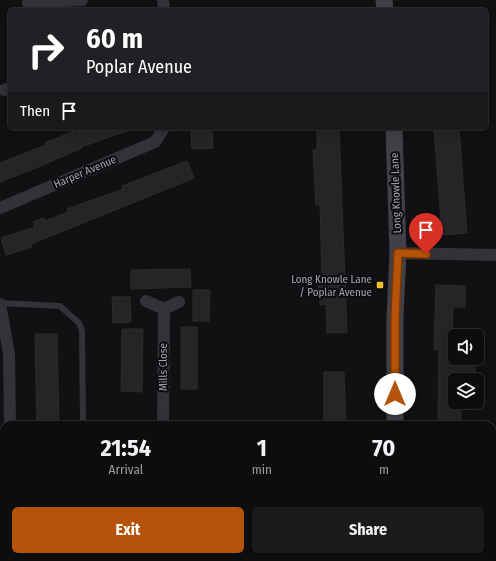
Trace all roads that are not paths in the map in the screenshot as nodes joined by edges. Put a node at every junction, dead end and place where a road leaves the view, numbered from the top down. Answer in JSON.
{"nodes":[{"id":1,"x":82,"y":0,"type":"edge"},
{"id":2,"x":28,"y":3,"type":"dead end"},
{"id":3,"x":46,"y":6,"type":"edge"},
{"id":4,"x":163,"y":130,"type":"edge"},
{"id":5,"x":394,"y":130,"type":"edge"},
{"id":6,"x":0,"y":208,"type":"edge"},
{"id":7,"x":398,"y":253,"type":"junction"},
{"id":8,"x":496,"y":255,"type":"edge"},
{"id":9,"x":146,"y":301,"type":"dead end"},
{"id":10,"x":179,"y":302,"type":"dead end"},
{"id":11,"x":0,"y":303,"type":"edge"},
{"id":12,"x":164,"y":309,"type":"junction"},
{"id":13,"x":10,"y":421,"type":"edge"},
{"id":14,"x":83,"y":421,"type":"edge"},
{"id":15,"x":163,"y":421,"type":"edge"},
{"id":16,"x":395,"y":421,"type":"edge"}],
"edges":[{"from":1,"to":3,"type":"street"},
{"from":2,"to":3,"type":"street"},
{"from":4,"to":6,"type":"street","name":"Harper Avenue"},
{"from":5,"to":7,"type":"main road","name":"Long Knowle Lane"},
{"from":7,"to":8,"type":"street"},
{"from":7,"to":16,"type":"main road","name":"Long Knowle Lane"},
{"from":9,"to":12,"type":"street"},
{"from":10,"to":12,"type":"street"},
{"from":11,"to":13,"type":"street"},
{"from":11,"to":14,"type":"lane"},
{"from":12,"to":15,"type":"street","name":"Mills Close"}]}
